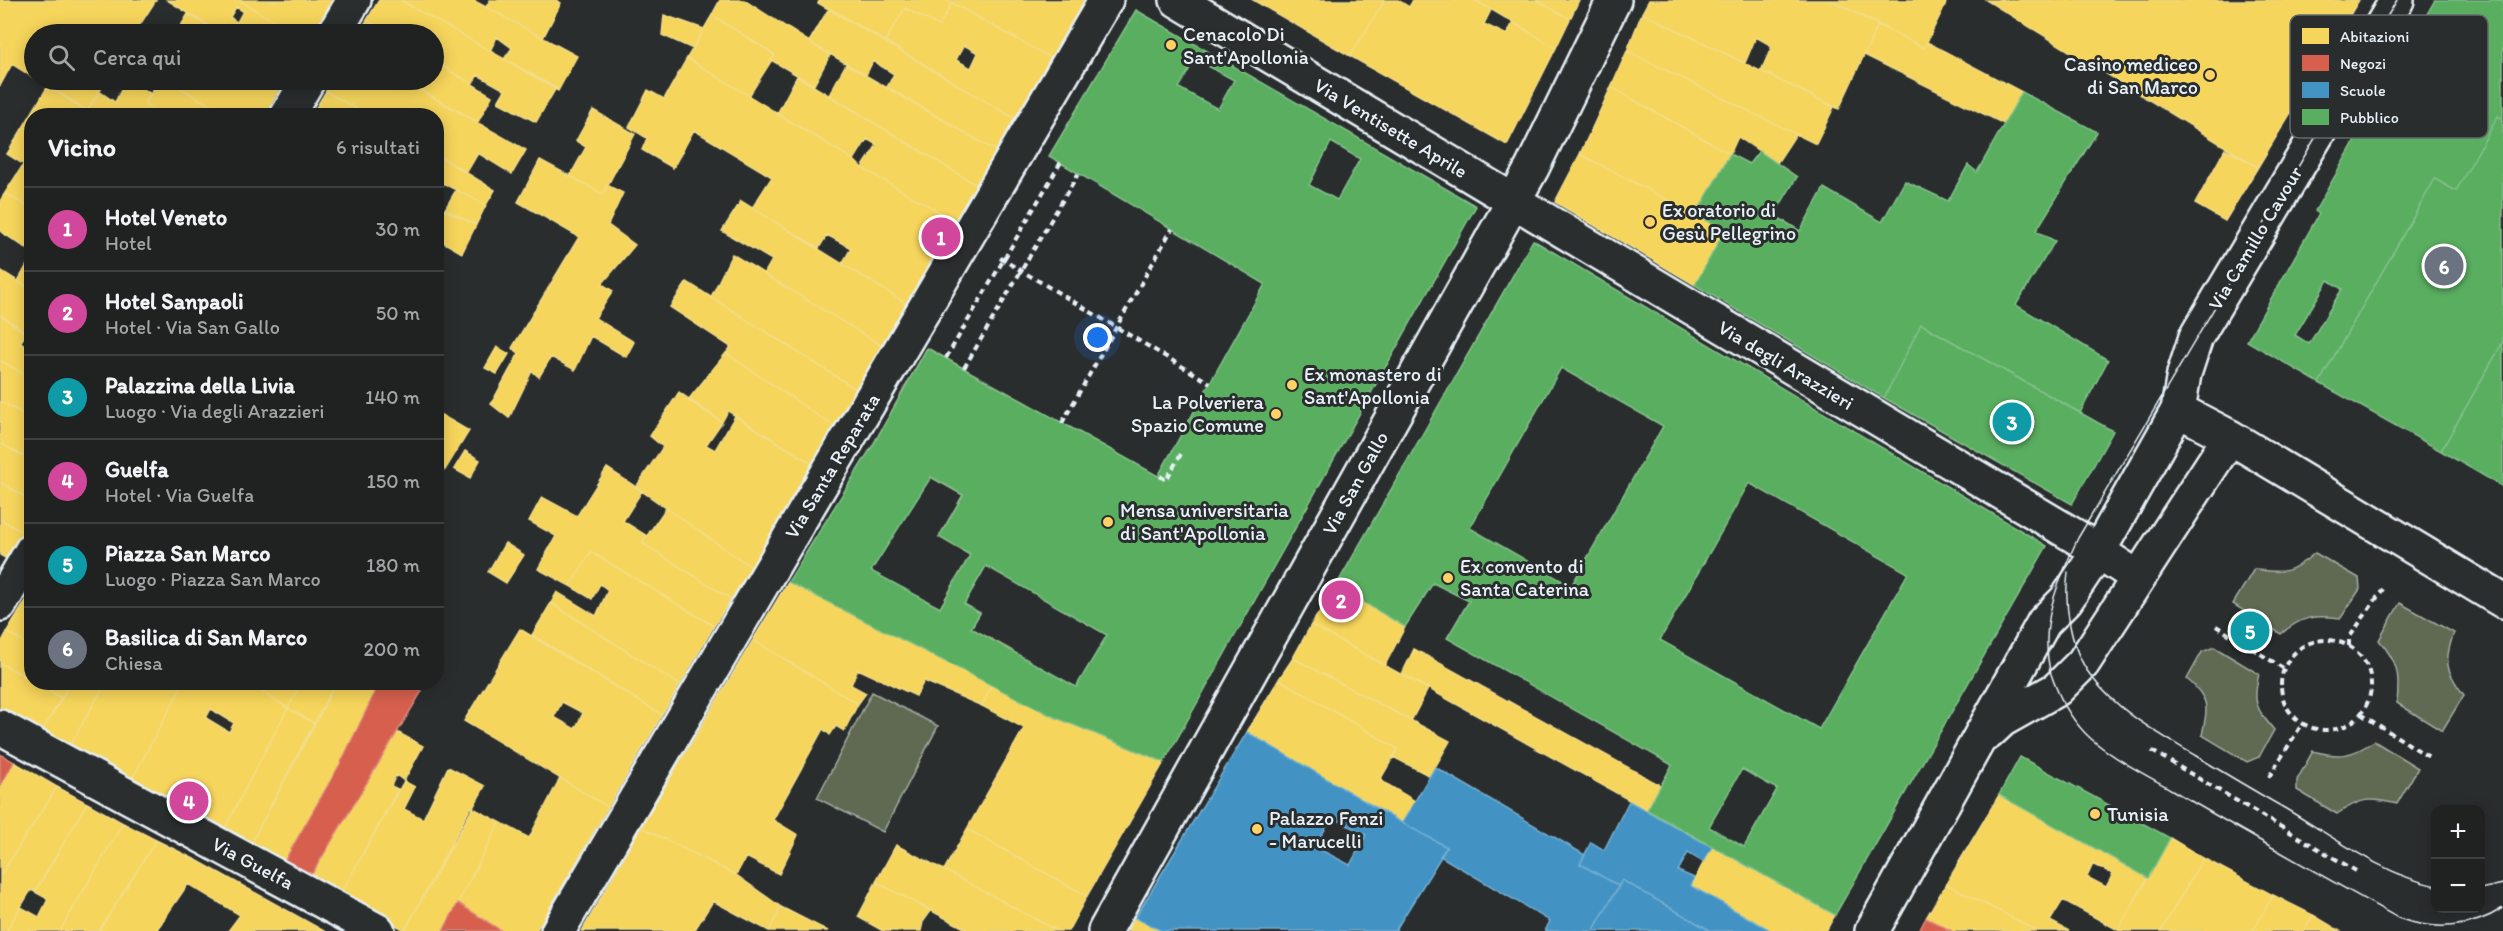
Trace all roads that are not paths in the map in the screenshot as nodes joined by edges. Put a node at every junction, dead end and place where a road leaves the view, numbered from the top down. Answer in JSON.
{"nodes":[{"id":1,"x":354,"y":0,"type":"edge"},
{"id":2,"x":1106,"y":0,"type":"edge"},
{"id":3,"x":1177,"y":0,"type":"edge"},
{"id":4,"x":1614,"y":0,"type":"edge"},
{"id":5,"x":2397,"y":0,"type":"edge"},
{"id":6,"x":2388,"y":15,"type":"edge"},
{"id":7,"x":340,"y":24,"type":"edge"},
{"id":8,"x":302,"y":90,"type":"edge"},
{"id":9,"x":291,"y":108,"type":"edge"},
{"id":10,"x":2315,"y":138,"type":"edge"},
{"id":11,"x":1513,"y":200,"type":"junction"},
{"id":12,"x":2178,"y":410,"type":"junction"},
{"id":13,"x":2230,"y":437,"type":"junction"},
{"id":14,"x":2098,"y":552,"type":"junction"},
{"id":15,"x":24,"y":564,"type":"edge"},
{"id":16,"x":2137,"y":578,"type":"junction"},
{"id":17,"x":2503,"y":601,"type":"edge"},
{"id":18,"x":0,"y":604,"type":"edge"},
{"id":19,"x":0,"y":727,"type":"edge"},
{"id":20,"x":1973,"y":750,"type":"junction"},
{"id":21,"x":378,"y":931,"type":"edge"},
{"id":22,"x":558,"y":931,"type":"edge"},
{"id":23,"x":1105,"y":931,"type":"edge"},
{"id":24,"x":1872,"y":931,"type":"edge"}],
"edges":[{"from":1,"to":7,"type":"street"},
{"from":2,"to":22,"type":"street","name":"Via Santa Reparata"},
{"from":3,"to":11,"type":"street","name":"Via Ventisette Aprile"},
{"from":4,"to":11,"type":"street","name":"Via San Gallo"},
{"from":5,"to":6,"type":"street","name":"Via Camillo Cavour"},
{"from":8,"to":9,"type":"street"},
{"from":10,"to":12,"type":"street","name":"Via Camillo Cavour"},
{"from":11,"to":14,"type":"street","name":"Via degli Arazzieri"},
{"from":11,"to":23,"type":"street","name":"Via San Gallo"},
{"from":12,"to":13,"type":"street"},
{"from":12,"to":14,"type":"street","name":"Via Camillo Cavour"},
{"from":13,"to":16,"type":"street"},
{"from":13,"to":17,"type":"street"},
{"from":14,"to":16,"type":"street","name":"Via degli Arazzieri"},
{"from":14,"to":20,"type":"street","name":"Via Camillo Cavour"},
{"from":15,"to":18,"type":"street"},
{"from":16,"to":20,"type":"street"},
{"from":19,"to":21,"type":"street","name":"Via Guelfa"},
{"from":20,"to":24,"type":"street"}]}
